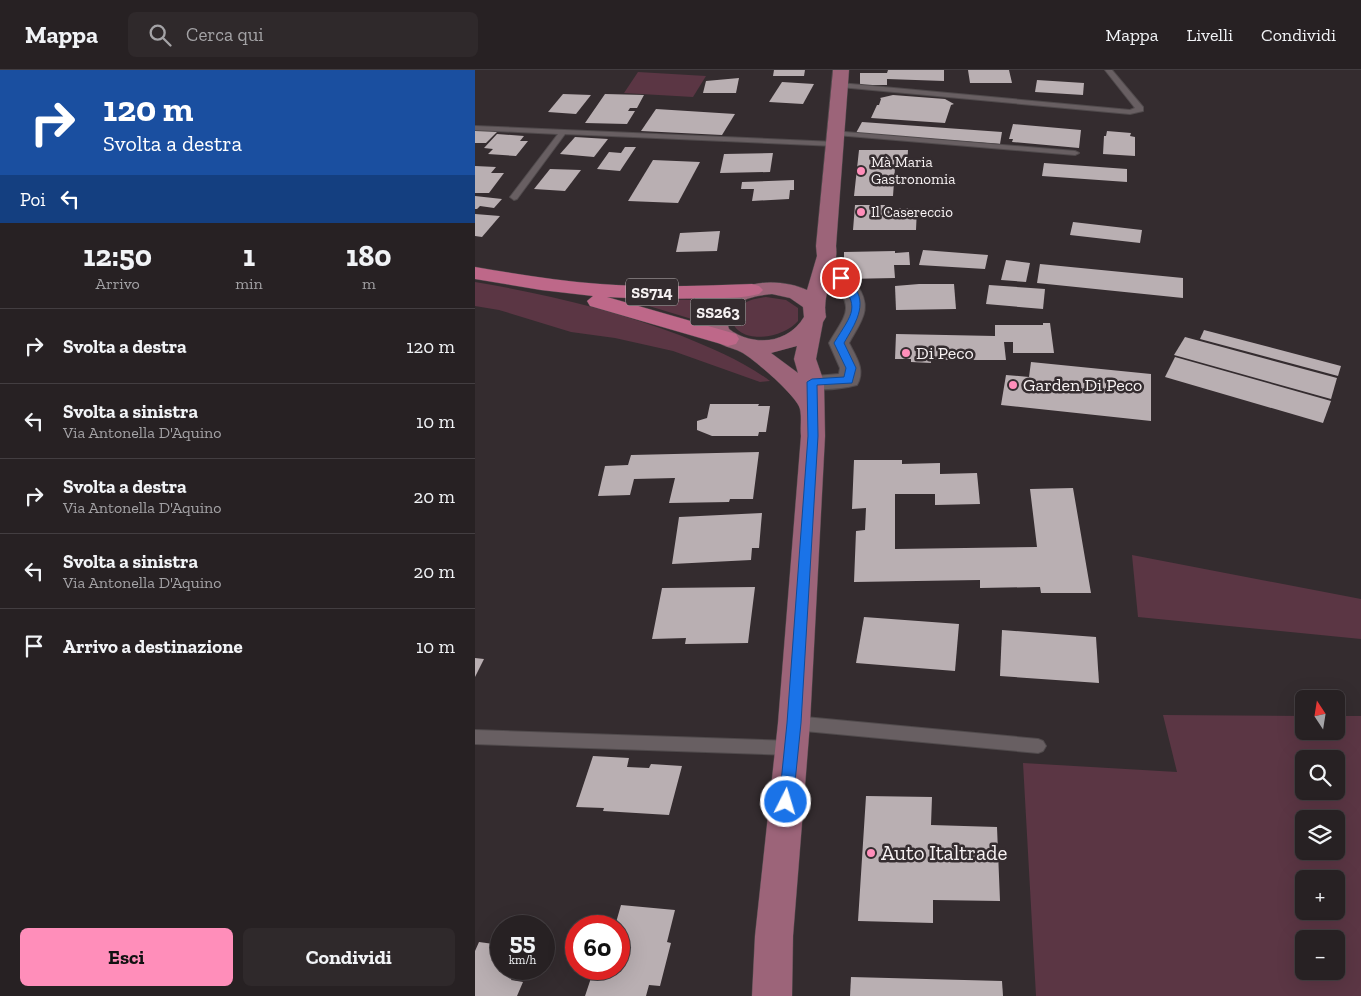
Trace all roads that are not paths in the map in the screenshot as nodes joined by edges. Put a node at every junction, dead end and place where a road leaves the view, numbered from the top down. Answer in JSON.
{"nodes":[{"id":1,"x":1108,"y":70,"type":"edge"},
{"id":2,"x":841,"y":78,"type":"edge"},
{"id":3,"x":475,"y":128,"type":"edge"},
{"id":4,"x":564,"y":132,"type":"junction"},
{"id":5,"x":835,"y":138,"type":"junction"},
{"id":6,"x":1075,"y":153,"type":"dead end"},
{"id":7,"x":514,"y":197,"type":"dead end"},
{"id":8,"x":826,"y":246,"type":"junction"},
{"id":9,"x":475,"y":273,"type":"edge"},
{"id":10,"x":841,"y":278,"type":"dead end"},
{"id":11,"x":551,"y":285,"type":"junction"},
{"id":12,"x":757,"y":289,"type":"junction"},
{"id":13,"x":813,"y":314,"type":"junction"},
{"id":14,"x":738,"y":342,"type":"junction"},
{"id":15,"x":812,"y":394,"type":"junction"},
{"id":16,"x":792,"y":735,"type":"junction"},
{"id":17,"x":475,"y":738,"type":"edge"},
{"id":18,"x":1038,"y":746,"type":"dead end"},
{"id":19,"x":772,"y":996,"type":"edge"}],
"edges":[{"from":1,"to":2,"type":"lane"},
{"from":2,"to":5,"type":"main road"},
{"from":3,"to":4,"type":"lane"},
{"from":4,"to":5,"type":"lane"},
{"from":4,"to":7,"type":"lane"},
{"from":5,"to":6,"type":"lane"},
{"from":5,"to":8,"type":"main road"},
{"from":8,"to":12,"type":"main road","number":"SS263"},
{"from":8,"to":13,"type":"main road"},
{"from":9,"to":11,"type":"highway","number":"SS714"},
{"from":10,"to":15,"type":"street"},
{"from":11,"to":12,"type":"highway","number":"SS714"},
{"from":11,"to":14,"type":"highway","number":"SS714"},
{"from":12,"to":13,"type":"main road","number":"SS263"},
{"from":12,"to":14,"type":"main road","number":"SS263"},
{"from":13,"to":14,"type":"main road","number":"SS263"},
{"from":13,"to":15,"type":"main road"},
{"from":14,"to":15,"type":"main road","number":"SS263"},
{"from":15,"to":16,"type":"main road"},
{"from":16,"to":17,"type":"lane"},
{"from":16,"to":18,"type":"lane"},
{"from":16,"to":19,"type":"main road"}]}
